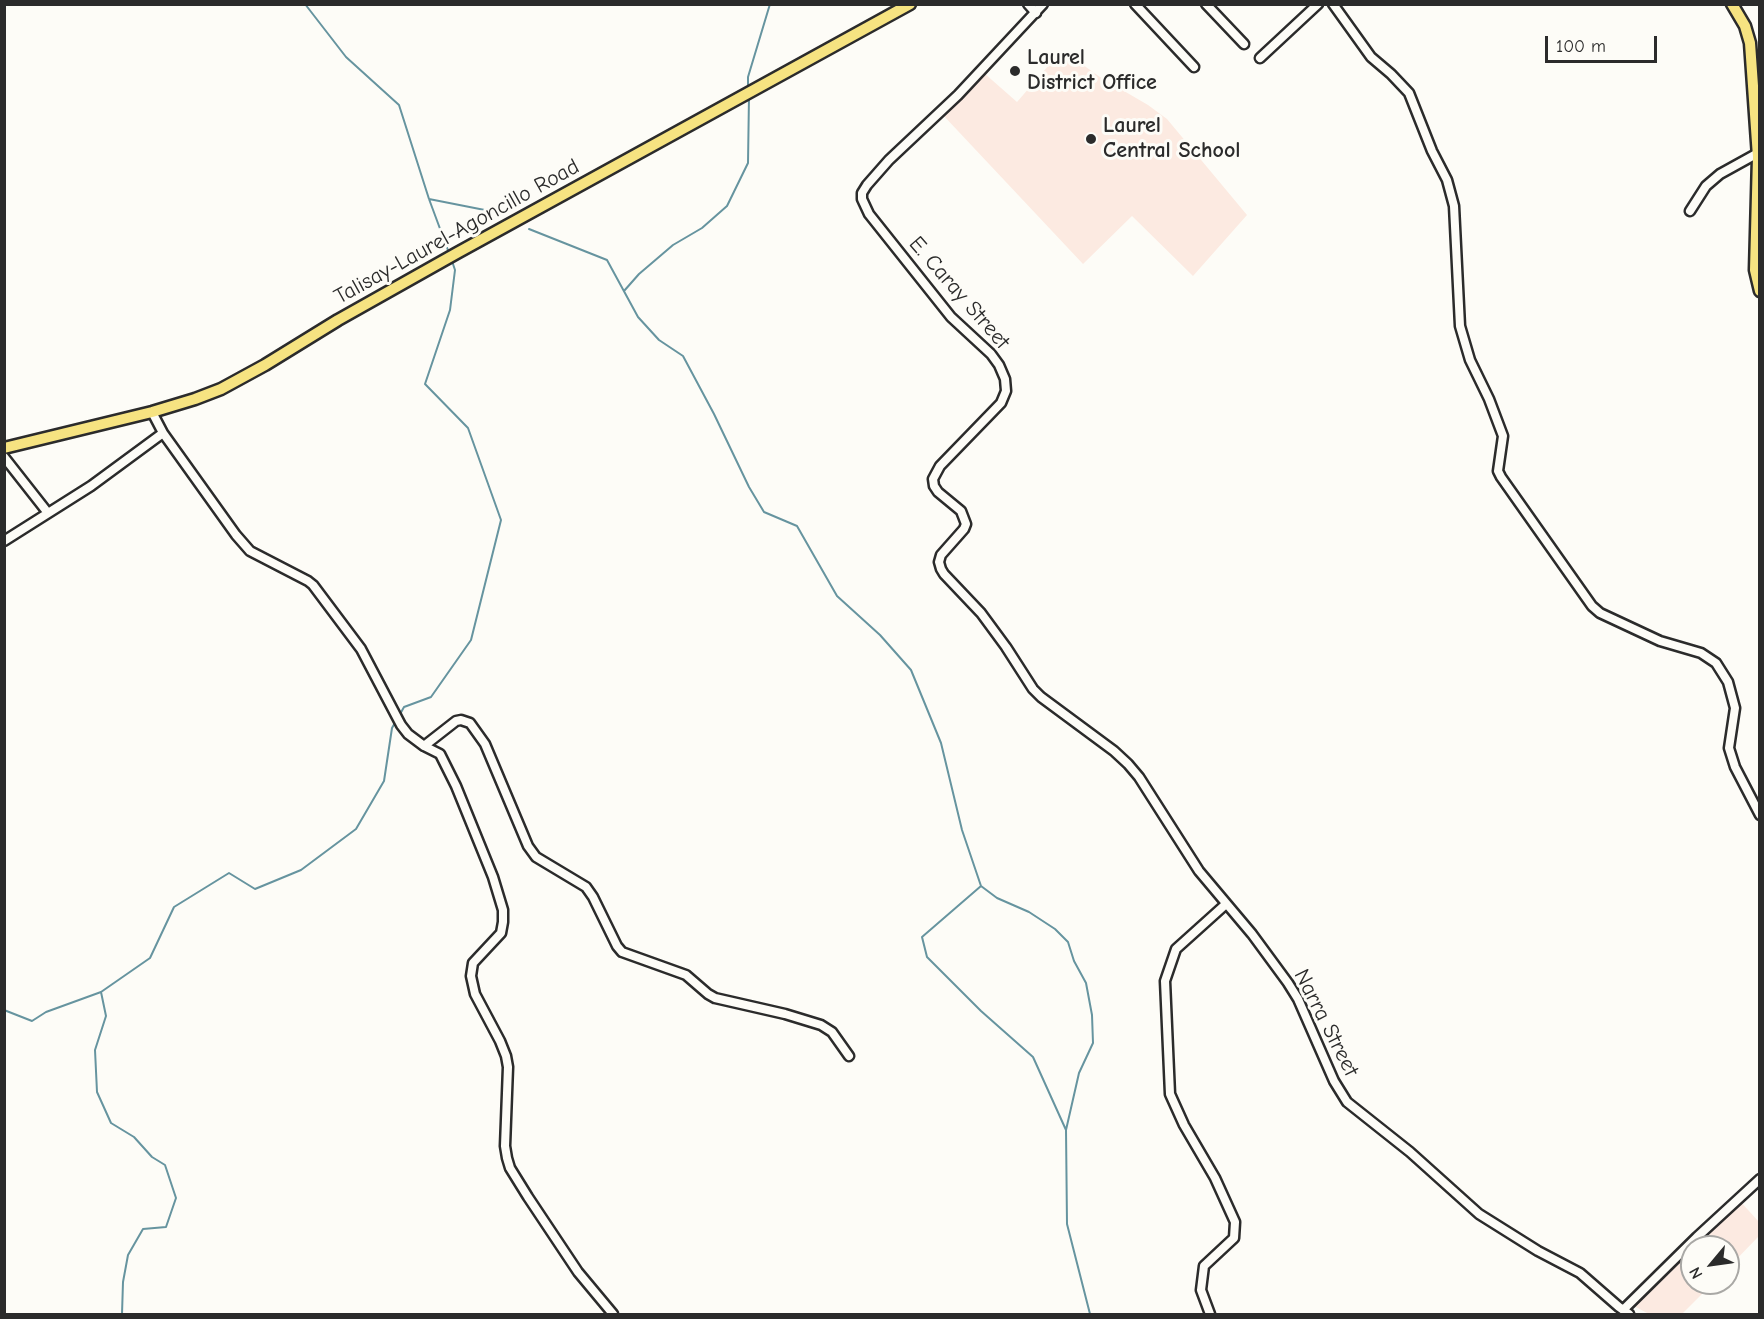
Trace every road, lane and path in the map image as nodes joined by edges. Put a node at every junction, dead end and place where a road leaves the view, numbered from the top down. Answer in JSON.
{"nodes":[{"id":1,"x":910,"y":4,"type":"edge"},
{"id":2,"x":1028,"y":4,"type":"edge"},
{"id":3,"x":1043,"y":4,"type":"edge"},
{"id":4,"x":1135,"y":4,"type":"edge"},
{"id":5,"x":1206,"y":4,"type":"edge"},
{"id":6,"x":1318,"y":4,"type":"edge"},
{"id":7,"x":1333,"y":4,"type":"edge"},
{"id":8,"x":1732,"y":4,"type":"edge"},
{"id":9,"x":1036,"y":13,"type":"junction"},
{"id":10,"x":1244,"y":44,"type":"dead end"},
{"id":11,"x":1260,"y":58,"type":"dead end"},
{"id":12,"x":1194,"y":67,"type":"dead end"},
{"id":13,"x":1758,"y":153,"type":"junction"},
{"id":14,"x":1690,"y":211,"type":"dead end"},
{"id":15,"x":1760,"y":291,"type":"edge"},
{"id":16,"x":152,"y":412,"type":"junction"},
{"id":17,"x":164,"y":434,"type":"junction"},
{"id":18,"x":4,"y":448,"type":"edge"},
{"id":19,"x":4,"y":456,"type":"edge"},
{"id":20,"x":48,"y":513,"type":"junction"},
{"id":21,"x":4,"y":541,"type":"edge"},
{"id":22,"x":1041,"y":697,"type":"joint"},
{"id":23,"x":424,"y":746,"type":"junction"},
{"id":24,"x":1760,"y":816,"type":"edge"},
{"id":25,"x":1226,"y":904,"type":"junction"},
{"id":26,"x":849,"y":1056,"type":"dead end"},
{"id":27,"x":1760,"y":1179,"type":"edge"},
{"id":28,"x":1626,"y":1312,"type":"edge"},
{"id":29,"x":613,"y":1314,"type":"edge"},
{"id":30,"x":1210,"y":1314,"type":"edge"}],
"edges":[{"from":1,"to":16,"type":"main road","name":"Talisay-Laurel-Agoncillo Road"},
{"from":2,"to":9,"type":"street"},
{"from":3,"to":9,"type":"street"},
{"from":4,"to":12,"type":"street"},
{"from":5,"to":10,"type":"street"},
{"from":6,"to":11,"type":"street"},
{"from":7,"to":24,"type":"street"},
{"from":8,"to":13,"type":"main road"},
{"from":9,"to":22,"type":"street","name":"E. Caray Street"},
{"from":13,"to":14,"type":"street"},
{"from":13,"to":15,"type":"main road"},
{"from":16,"to":17,"type":"street"},
{"from":16,"to":18,"type":"main road","name":"Talisay-Laurel-Agoncillo Road"},
{"from":17,"to":20,"type":"street"},
{"from":17,"to":23,"type":"street"},
{"from":19,"to":20,"type":"street"},
{"from":20,"to":21,"type":"street"},
{"from":22,"to":25,"type":"street","name":"Narra Street"},
{"from":23,"to":26,"type":"street"},
{"from":23,"to":29,"type":"street"},
{"from":25,"to":28,"type":"street","name":"Narra Street"},
{"from":25,"to":30,"type":"street"},
{"from":27,"to":28,"type":"street"}]}
